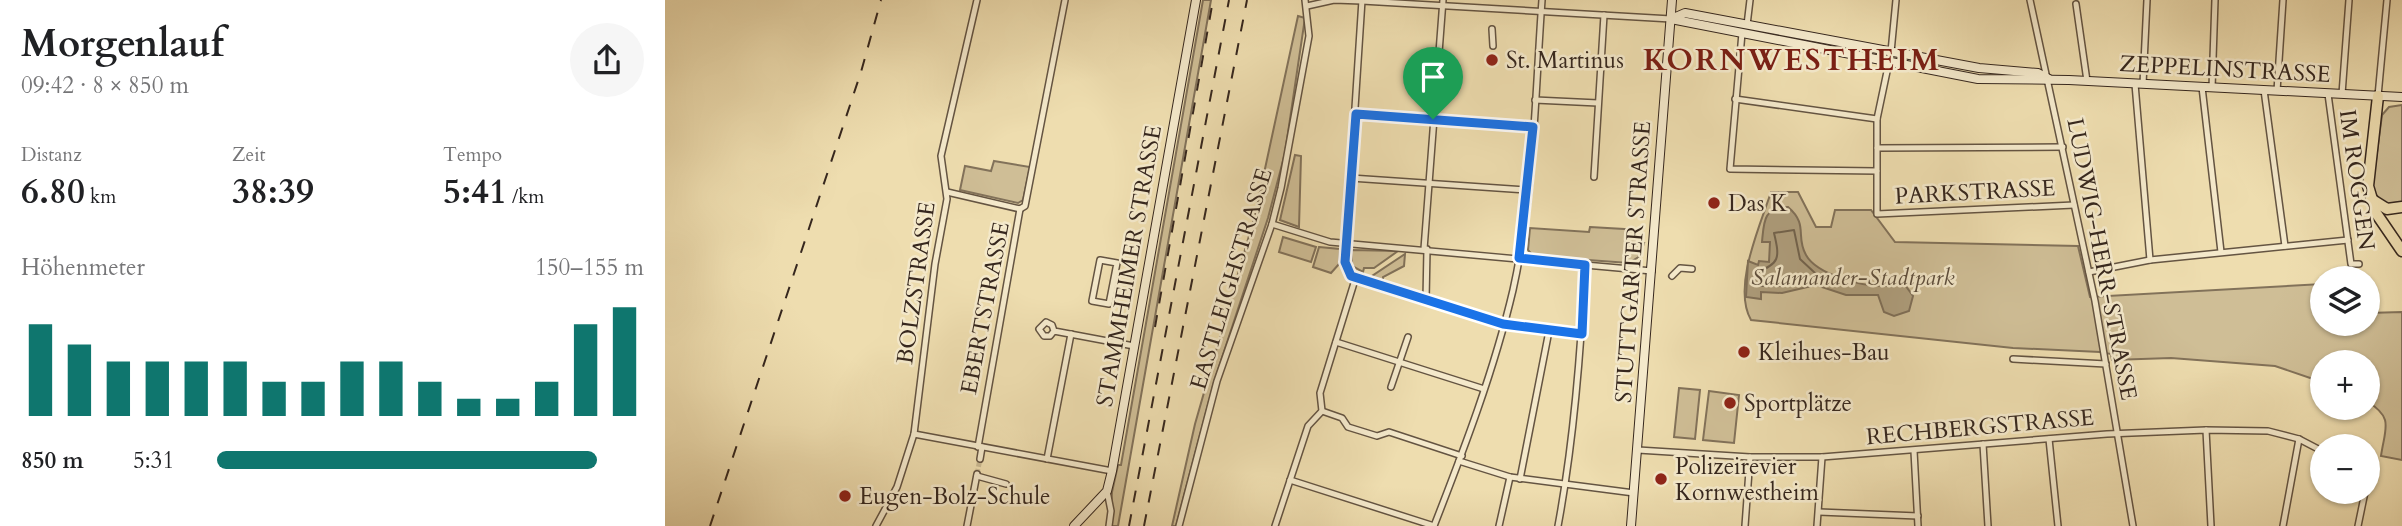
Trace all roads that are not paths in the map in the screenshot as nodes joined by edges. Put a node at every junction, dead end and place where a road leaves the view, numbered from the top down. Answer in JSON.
{"nodes":[{"id":1,"x":977,"y":0,"type":"edge"},
{"id":2,"x":1065,"y":0,"type":"edge"},
{"id":3,"x":1196,"y":0,"type":"edge"},
{"id":4,"x":1362,"y":0,"type":"edge"},
{"id":5,"x":1443,"y":0,"type":"edge"},
{"id":6,"x":1493,"y":0,"type":"edge"},
{"id":7,"x":1542,"y":0,"type":"edge"},
{"id":8,"x":1672,"y":0,"type":"edge"},
{"id":9,"x":1750,"y":0,"type":"edge"},
{"id":10,"x":1896,"y":0,"type":"edge"},
{"id":11,"x":2030,"y":0,"type":"edge"},
{"id":12,"x":2147,"y":0,"type":"edge"},
{"id":13,"x":2215,"y":0,"type":"edge"},
{"id":14,"x":2283,"y":0,"type":"edge"},
{"id":15,"x":2349,"y":0,"type":"edge"},
{"id":16,"x":2387,"y":0,"type":"edge"},
{"id":17,"x":1306,"y":3,"type":"edge"},
{"id":18,"x":2076,"y":4,"type":"dead end"},
{"id":19,"x":1443,"y":8,"type":"junction"},
{"id":20,"x":1493,"y":10,"type":"junction"},
{"id":21,"x":1541,"y":12,"type":"junction"},
{"id":22,"x":1604,"y":15,"type":"junction"},
{"id":23,"x":1671,"y":19,"type":"junction"},
{"id":24,"x":1747,"y":25,"type":"junction"},
{"id":25,"x":1492,"y":29,"type":"dead end"},
{"id":26,"x":1741,"y":34,"type":"junction"},
{"id":27,"x":1493,"y":46,"type":"dead end"},
{"id":28,"x":1891,"y":52,"type":"junction"},
{"id":29,"x":1889,"y":62,"type":"junction"},
{"id":30,"x":2049,"y":79,"type":"junction"},
{"id":31,"x":2087,"y":81,"type":"junction"},
{"id":32,"x":2139,"y":84,"type":"junction"},
{"id":33,"x":2207,"y":88,"type":"junction"},
{"id":34,"x":2264,"y":90,"type":"junction"},
{"id":35,"x":2277,"y":91,"type":"junction"},
{"id":36,"x":2328,"y":94,"type":"junction"},
{"id":37,"x":2342,"y":94,"type":"junction"},
{"id":38,"x":2378,"y":96,"type":"junction"},
{"id":39,"x":2400,"y":97,"type":"edge"},
{"id":40,"x":1735,"y":99,"type":"junction"},
{"id":41,"x":1535,"y":100,"type":"junction"},
{"id":42,"x":1598,"y":103,"type":"junction"},
{"id":43,"x":1356,"y":114,"type":"junction"},
{"id":44,"x":1433,"y":119,"type":"junction"},
{"id":45,"x":1877,"y":119,"type":"junction"},
{"id":46,"x":1533,"y":127,"type":"junction"},
{"id":47,"x":2063,"y":147,"type":"junction"},
{"id":48,"x":1877,"y":148,"type":"junction"},
{"id":49,"x":1877,"y":171,"type":"junction"},
{"id":50,"x":1594,"y":177,"type":"dead end"},
{"id":51,"x":1351,"y":178,"type":"junction"},
{"id":52,"x":1428,"y":184,"type":"junction"},
{"id":53,"x":1527,"y":190,"type":"junction"},
{"id":54,"x":947,"y":192,"type":"junction"},
{"id":55,"x":2371,"y":199,"type":"junction"},
{"id":56,"x":2074,"y":205,"type":"junction"},
{"id":57,"x":2402,"y":206,"type":"edge"},
{"id":58,"x":1020,"y":209,"type":"junction"},
{"id":59,"x":1272,"y":224,"type":"junction"},
{"id":60,"x":2348,"y":240,"type":"junction"},
{"id":61,"x":1347,"y":242,"type":"junction"},
{"id":62,"x":2285,"y":246,"type":"junction"},
{"id":63,"x":1426,"y":249,"type":"junction"},
{"id":64,"x":2402,"y":251,"type":"edge"},
{"id":65,"x":2221,"y":252,"type":"junction"},
{"id":66,"x":1519,"y":258,"type":"junction"},
{"id":67,"x":1100,"y":260,"type":"joint"},
{"id":68,"x":2150,"y":260,"type":"junction"},
{"id":69,"x":2359,"y":264,"type":"dead end"},
{"id":70,"x":1585,"y":265,"type":"junction"},
{"id":71,"x":1692,"y":269,"type":"dead end"},
{"id":72,"x":1652,"y":271,"type":"junction"},
{"id":73,"x":2089,"y":272,"type":"junction"},
{"id":74,"x":1672,"y":276,"type":"dead end"},
{"id":75,"x":1354,"y":283,"type":"dead end"},
{"id":76,"x":1426,"y":300,"type":"junction"},
{"id":77,"x":1503,"y":324,"type":"junction"},
{"id":78,"x":1054,"y":331,"type":"dead end"},
{"id":79,"x":1549,"y":331,"type":"junction"},
{"id":80,"x":1071,"y":334,"type":"junction"},
{"id":81,"x":1582,"y":334,"type":"junction"},
{"id":82,"x":1408,"y":337,"type":"dead end"},
{"id":83,"x":1336,"y":342,"type":"junction"},
{"id":84,"x":1134,"y":346,"type":"junction"},
{"id":85,"x":2013,"y":359,"type":"dead end"},
{"id":86,"x":1398,"y":363,"type":"junction"},
{"id":87,"x":2106,"y":364,"type":"junction"},
{"id":88,"x":1391,"y":387,"type":"dead end"},
{"id":89,"x":1484,"y":390,"type":"junction"},
{"id":90,"x":1322,"y":411,"type":"junction"},
{"id":91,"x":2206,"y":430,"type":"junction"},
{"id":92,"x":2117,"y":433,"type":"junction"},
{"id":93,"x":914,"y":435,"type":"junction"},
{"id":94,"x":2049,"y":439,"type":"junction"},
{"id":95,"x":2299,"y":439,"type":"junction"},
{"id":96,"x":1983,"y":444,"type":"junction"},
{"id":97,"x":2310,"y":445,"type":"edge"},
{"id":98,"x":980,"y":447,"type":"junction"},
{"id":99,"x":1638,"y":450,"type":"junction"},
{"id":100,"x":1914,"y":451,"type":"junction"},
{"id":101,"x":1750,"y":457,"type":"junction"},
{"id":102,"x":1822,"y":457,"type":"junction"},
{"id":103,"x":980,"y":459,"type":"tunnel mouth"},
{"id":104,"x":1047,"y":459,"type":"junction"},
{"id":105,"x":1461,"y":459,"type":"junction"},
{"id":106,"x":1112,"y":471,"type":"junction"},
{"id":107,"x":1510,"y":477,"type":"junction"},
{"id":108,"x":1520,"y":479,"type":"junction"},
{"id":109,"x":1290,"y":480,"type":"junction"},
{"id":110,"x":1006,"y":484,"type":"dead end"},
{"id":111,"x":1565,"y":485,"type":"junction"},
{"id":112,"x":1107,"y":491,"type":"junction"},
{"id":113,"x":1634,"y":493,"type":"junction"},
{"id":114,"x":2363,"y":504,"type":"edge"},
{"id":115,"x":1819,"y":512,"type":"junction"},
{"id":116,"x":1918,"y":516,"type":"junction"},
{"id":117,"x":876,"y":526,"type":"edge"},
{"id":118,"x":967,"y":526,"type":"edge"},
{"id":119,"x":1074,"y":526,"type":"edge"},
{"id":120,"x":1109,"y":526,"type":"edge"},
{"id":121,"x":1179,"y":526,"type":"edge"},
{"id":122,"x":1275,"y":526,"type":"edge"},
{"id":123,"x":1434,"y":526,"type":"edge"},
{"id":124,"x":1499,"y":526,"type":"edge"},
{"id":125,"x":1558,"y":526,"type":"edge"},
{"id":126,"x":1631,"y":526,"type":"edge"},
{"id":127,"x":1745,"y":526,"type":"edge"},
{"id":128,"x":1818,"y":526,"type":"edge"},
{"id":129,"x":1918,"y":526,"type":"edge"},
{"id":130,"x":1988,"y":526,"type":"edge"},
{"id":131,"x":2058,"y":526,"type":"edge"},
{"id":132,"x":2133,"y":526,"type":"edge"},
{"id":133,"x":2211,"y":526,"type":"edge"},
{"id":134,"x":2284,"y":526,"type":"edge"},
{"id":135,"x":2358,"y":526,"type":"edge"}],
"edges":[{"from":1,"to":54,"type":"street","name":"BOLZSTRASSE"},
{"from":2,"to":58,"type":"street"},
{"from":3,"to":84,"type":"street","name":"STAMMHEIMER STRASSE"},
{"from":4,"to":17,"type":"street"},
{"from":4,"to":19,"type":"street"},
{"from":4,"to":43,"type":"street"},
{"from":5,"to":19,"type":"street"},
{"from":6,"to":20,"type":"street"},
{"from":7,"to":21,"type":"street"},
{"from":8,"to":23,"type":"street","name":"STUTTGARTER STRASSE"},
{"from":9,"to":24,"type":"street"},
{"from":10,"to":28,"type":"street"},
{"from":11,"to":30,"type":"street","name":"LUDWIG-HERR-STRASSE"},
{"from":12,"to":32,"type":"street"},
{"from":13,"to":33,"type":"street"},
{"from":14,"to":35,"type":"street"},
{"from":15,"to":37,"type":"street"},
{"from":16,"to":38,"type":"street"},
{"from":17,"to":59,"type":"street","name":"EASTLEIGHSTRASSE"},
{"from":18,"to":31,"type":"street"},
{"from":19,"to":20,"type":"street"},
{"from":19,"to":44,"type":"street"},
{"from":20,"to":21,"type":"street"},
{"from":21,"to":22,"type":"street"},
{"from":21,"to":41,"type":"street"},
{"from":22,"to":23,"type":"street"},
{"from":22,"to":42,"type":"street"},
{"from":23,"to":24,"type":"street","name":"ZEPPELINSTRASSE"},
{"from":23,"to":26,"type":"street","name":"ZEPPELINSTRASSE"},
{"from":23,"to":72,"type":"street","name":"STUTTGARTER STRASSE"},
{"from":24,"to":26,"type":"street"},
{"from":24,"to":28,"type":"street","name":"ZEPPELINSTRASSE"},
{"from":25,"to":27,"type":"street"},
{"from":26,"to":29,"type":"street","name":"ZEPPELINSTRASSE"},
{"from":26,"to":40,"type":"street"},
{"from":28,"to":29,"type":"street"},
{"from":28,"to":30,"type":"street","name":"ZEPPELINSTRASSE"},
{"from":29,"to":30,"type":"street","name":"ZEPPELINSTRASSE"},
{"from":29,"to":45,"type":"street"},
{"from":30,"to":31,"type":"street","name":"ZEPPELINSTRASSE"},
{"from":30,"to":47,"type":"street","name":"LUDWIG-HERR-STRASSE"},
{"from":31,"to":32,"type":"street","name":"ZEPPELINSTRASSE"},
{"from":32,"to":33,"type":"street","name":"ZEPPELINSTRASSE"},
{"from":32,"to":68,"type":"street"},
{"from":33,"to":34,"type":"street","name":"ZEPPELINSTRASSE"},
{"from":33,"to":65,"type":"street"},
{"from":34,"to":35,"type":"street","name":"ZEPPELINSTRASSE"},
{"from":34,"to":62,"type":"street"},
{"from":35,"to":36,"type":"street","name":"ZEPPELINSTRASSE"},
{"from":36,"to":37,"type":"street","name":"ZEPPELINSTRASSE"},
{"from":36,"to":60,"type":"street","name":"IM ROGGEN"},
{"from":37,"to":38,"type":"street","name":"ZEPPELINSTRASSE"},
{"from":38,"to":39,"type":"street","name":"ZEPPELINSTRASSE"},
{"from":38,"to":55,"type":"highway"},
{"from":40,"to":45,"type":"street"},
{"from":40,"to":49,"type":"street"},
{"from":41,"to":42,"type":"street"},
{"from":41,"to":46,"type":"street"},
{"from":42,"to":50,"type":"street"},
{"from":43,"to":44,"type":"street"},
{"from":43,"to":51,"type":"street"},
{"from":44,"to":46,"type":"street"},
{"from":44,"to":52,"type":"street"},
{"from":45,"to":48,"type":"street"},
{"from":46,"to":53,"type":"street"},
{"from":47,"to":48,"type":"street"},
{"from":47,"to":56,"type":"street","name":"LUDWIG-HERR-STRASSE"},
{"from":48,"to":49,"type":"street"},
{"from":49,"to":56,"type":"street","name":"PARKSTRASSE"},
{"from":51,"to":52,"type":"street"},
{"from":51,"to":61,"type":"street"},
{"from":52,"to":53,"type":"street"},
{"from":52,"to":63,"type":"street"},
{"from":53,"to":66,"type":"street"},
{"from":54,"to":58,"type":"street","name":"EBERTSTRASSE"},
{"from":54,"to":93,"type":"street","name":"BOLZSTRASSE"},
{"from":55,"to":57,"type":"highway"},
{"from":55,"to":64,"type":"highway"},
{"from":56,"to":73,"type":"street","name":"LUDWIG-HERR-STRASSE"},
{"from":58,"to":98,"type":"street","name":"EBERTSTRASSE"},
{"from":59,"to":61,"type":"street"},
{"from":59,"to":121,"type":"street","name":"EASTLEIGHSTRASSE"},
{"from":60,"to":62,"type":"street"},
{"from":60,"to":69,"type":"street","name":"IM ROGGEN"},
{"from":61,"to":63,"type":"street"},
{"from":61,"to":76,"type":"street"},
{"from":62,"to":65,"type":"street"},
{"from":63,"to":66,"type":"street"},
{"from":63,"to":76,"type":"street"},
{"from":65,"to":68,"type":"street"},
{"from":66,"to":70,"type":"street"},
{"from":66,"to":77,"type":"street"},
{"from":67,"to":67,"type":"street"},
{"from":68,"to":73,"type":"street"},
{"from":70,"to":72,"type":"street"},
{"from":70,"to":81,"type":"street"},
{"from":71,"to":74,"type":"street"},
{"from":72,"to":99,"type":"street","name":"STUTTGARTER STRASSE"},
{"from":73,"to":87,"type":"street","name":"LUDWIG-HERR-STRASSE"},
{"from":75,"to":83,"type":"street"},
{"from":76,"to":77,"type":"street"},
{"from":77,"to":79,"type":"street"},
{"from":77,"to":89,"type":"street"},
{"from":78,"to":80,"type":"street"},
{"from":79,"to":81,"type":"street"},
{"from":79,"to":108,"type":"street"},
{"from":80,"to":84,"type":"street"},
{"from":80,"to":104,"type":"street"},
{"from":81,"to":111,"type":"street"},
{"from":82,"to":86,"type":"street"},
{"from":83,"to":86,"type":"street"},
{"from":83,"to":90,"type":"street"},
{"from":84,"to":106,"type":"street","name":"STAMMHEIMER STRASSE"},
{"from":85,"to":87,"type":"street"},
{"from":86,"to":88,"type":"street"},
{"from":86,"to":89,"type":"street"},
{"from":87,"to":92,"type":"street","name":"LUDWIG-HERR-STRASSE"},
{"from":89,"to":105,"type":"street"},
{"from":90,"to":105,"type":"street"},
{"from":90,"to":109,"type":"street"},
{"from":91,"to":92,"type":"street","name":"RECHBERGSTRASSE"},
{"from":91,"to":95,"type":"street","name":"RECHBERGSTRASSE"},
{"from":91,"to":133,"type":"street"},
{"from":92,"to":94,"type":"street","name":"RECHBERGSTRASSE"},
{"from":92,"to":132,"type":"street","name":"LUDWIG-HERR-STRASSE"},
{"from":93,"to":98,"type":"street"},
{"from":93,"to":117,"type":"street","name":"BOLZSTRASSE"},
{"from":94,"to":96,"type":"street","name":"RECHBERGSTRASSE"},
{"from":94,"to":131,"type":"street"},
{"from":95,"to":97,"type":"street","name":"RECHBERGSTRASSE"},
{"from":95,"to":134,"type":"street"},
{"from":96,"to":100,"type":"street","name":"RECHBERGSTRASSE"},
{"from":96,"to":130,"type":"street"},
{"from":98,"to":103,"type":"street","name":"EBERTSTRASSE"},
{"from":98,"to":104,"type":"street"},
{"from":99,"to":101,"type":"street","name":"RECHBERGSTRASSE"},
{"from":99,"to":113,"type":"street","name":"STUTTGARTER STRASSE"},
{"from":100,"to":102,"type":"street","name":"RECHBERGSTRASSE"},
{"from":100,"to":116,"type":"street"},
{"from":101,"to":102,"type":"street","name":"RECHBERGSTRASSE"},
{"from":101,"to":127,"type":"street"},
{"from":102,"to":115,"type":"street"},
{"from":104,"to":106,"type":"street"},
{"from":105,"to":107,"type":"street"},
{"from":105,"to":123,"type":"street"},
{"from":106,"to":112,"type":"street","name":"STAMMHEIMER STRASSE"},
{"from":107,"to":108,"type":"street"},
{"from":107,"to":124,"type":"street"},
{"from":108,"to":111,"type":"street"},
{"from":109,"to":122,"type":"street"},
{"from":109,"to":123,"type":"street"},
{"from":110,"to":118,"type":"street"},
{"from":111,"to":113,"type":"street"},
{"from":111,"to":125,"type":"street"},
{"from":112,"to":119,"type":"street","name":"STAMMHEIMER STRASSE"},
{"from":112,"to":120,"type":"street"},
{"from":113,"to":126,"type":"street","name":"STUTTGARTER STRASSE"},
{"from":114,"to":135,"type":"street"},
{"from":115,"to":116,"type":"street"},
{"from":115,"to":128,"type":"street"},
{"from":116,"to":129,"type":"street"}]}
